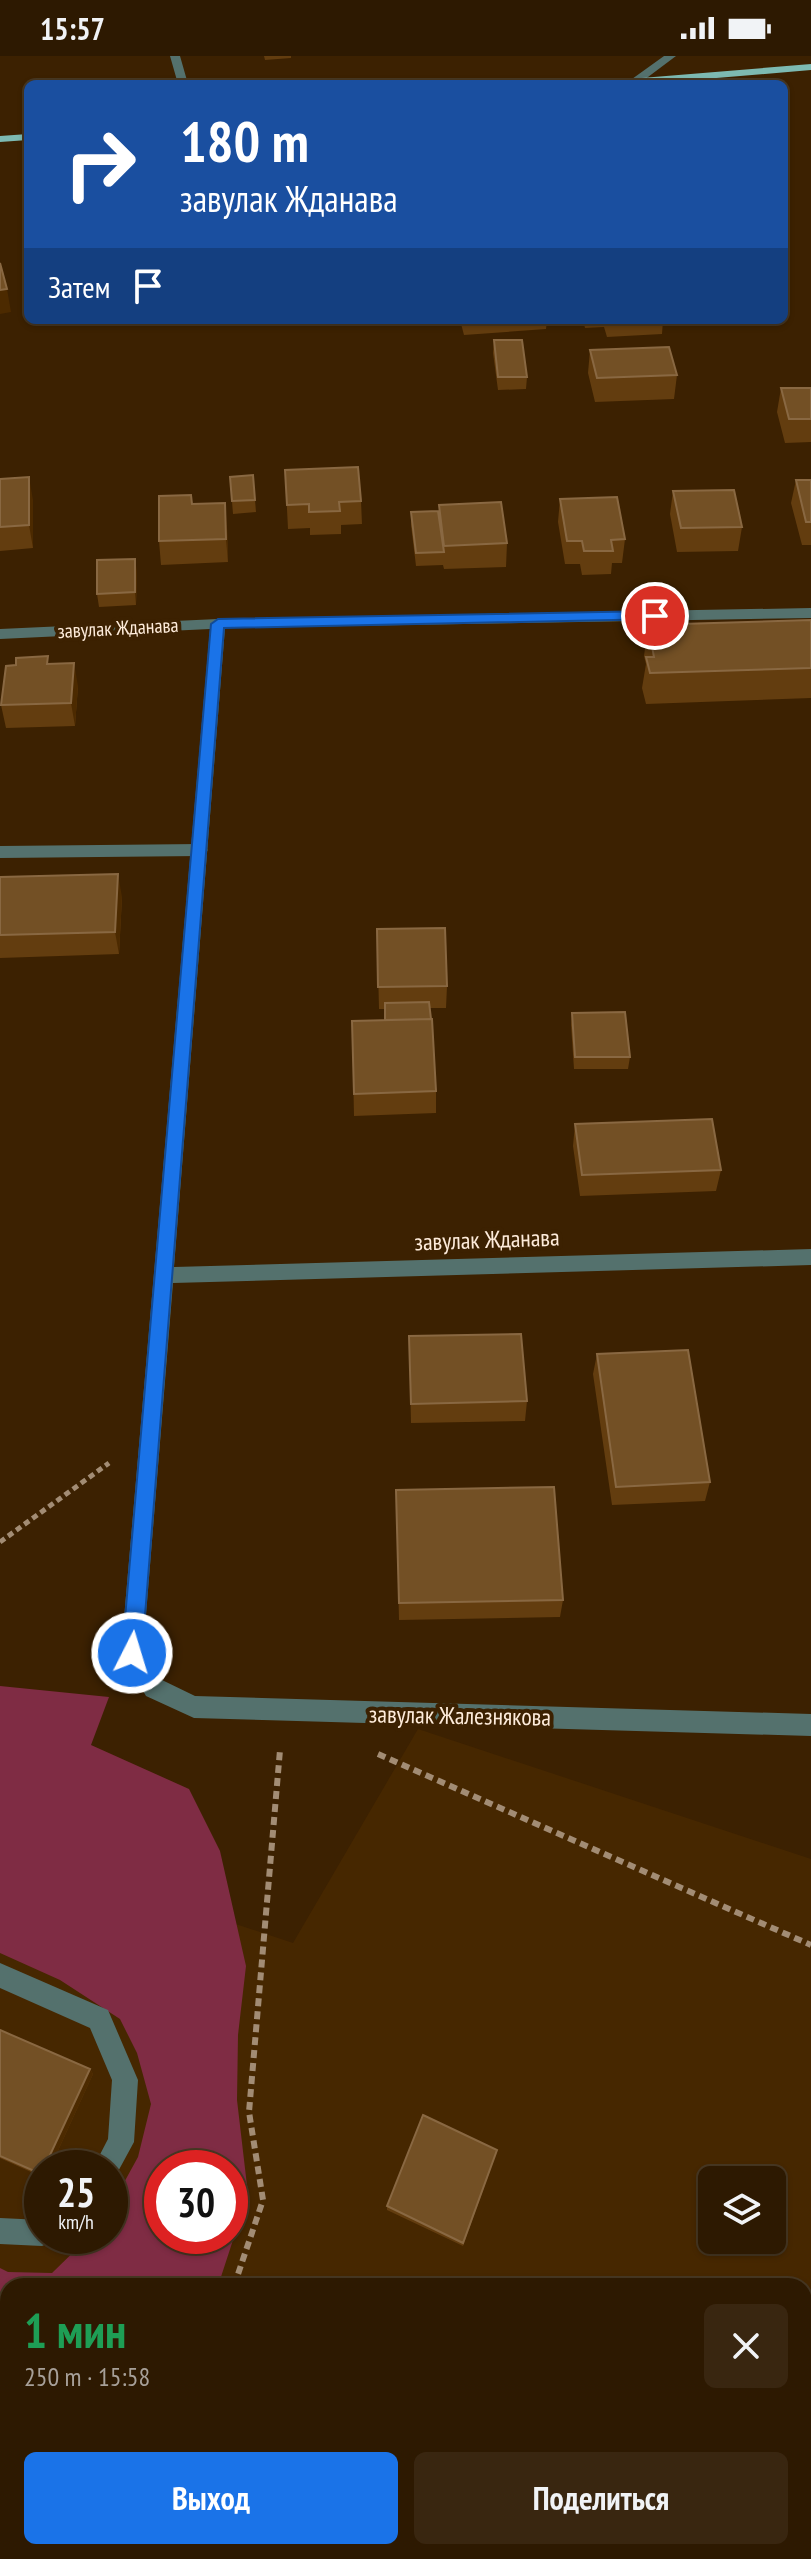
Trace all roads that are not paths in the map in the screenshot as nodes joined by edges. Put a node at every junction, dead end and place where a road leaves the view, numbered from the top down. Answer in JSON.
{"nodes":[{"id":1,"x":175,"y":56,"type":"edge"},
{"id":2,"x":671,"y":56,"type":"edge"},
{"id":3,"x":811,"y":67,"type":"edge"},
{"id":4,"x":182,"y":80,"type":"edge"},
{"id":5,"x":637,"y":80,"type":"edge"},
{"id":6,"x":648,"y":80,"type":"edge"},
{"id":7,"x":24,"y":137,"type":"edge"},
{"id":8,"x":0,"y":139,"type":"edge"},
{"id":9,"x":811,"y":613,"type":"edge"},
{"id":10,"x":218,"y":624,"type":"junction"},
{"id":11,"x":0,"y":634,"type":"edge"},
{"id":12,"x":200,"y":850,"type":"junction"},
{"id":13,"x":0,"y":852,"type":"edge"},
{"id":14,"x":811,"y":1257,"type":"edge"},
{"id":15,"x":165,"y":1275,"type":"junction"},
{"id":16,"x":811,"y":1725,"type":"edge"},
{"id":17,"x":0,"y":1975,"type":"edge"},
{"id":18,"x":116,"y":2150,"type":"edge"},
{"id":19,"x":0,"y":2231,"type":"edge"},
{"id":20,"x":24,"y":2232,"type":"edge"}],
"edges":[{"from":1,"to":4,"type":"street"},
{"from":2,"to":5,"type":"street"},
{"from":3,"to":6,"type":"main road"},
{"from":7,"to":8,"type":"main road"},
{"from":9,"to":10,"type":"street","name":"завулак Жданава"},
{"from":10,"to":11,"type":"street","name":"завулак Жданава"},
{"from":10,"to":12,"type":"street"},
{"from":12,"to":13,"type":"street"},
{"from":12,"to":15,"type":"street"},
{"from":14,"to":15,"type":"street","name":"завулак Жданава"},
{"from":15,"to":16,"type":"street","name":"завулак Жалезнякова"},
{"from":17,"to":18,"type":"street"},
{"from":19,"to":20,"type":"street"}]}
